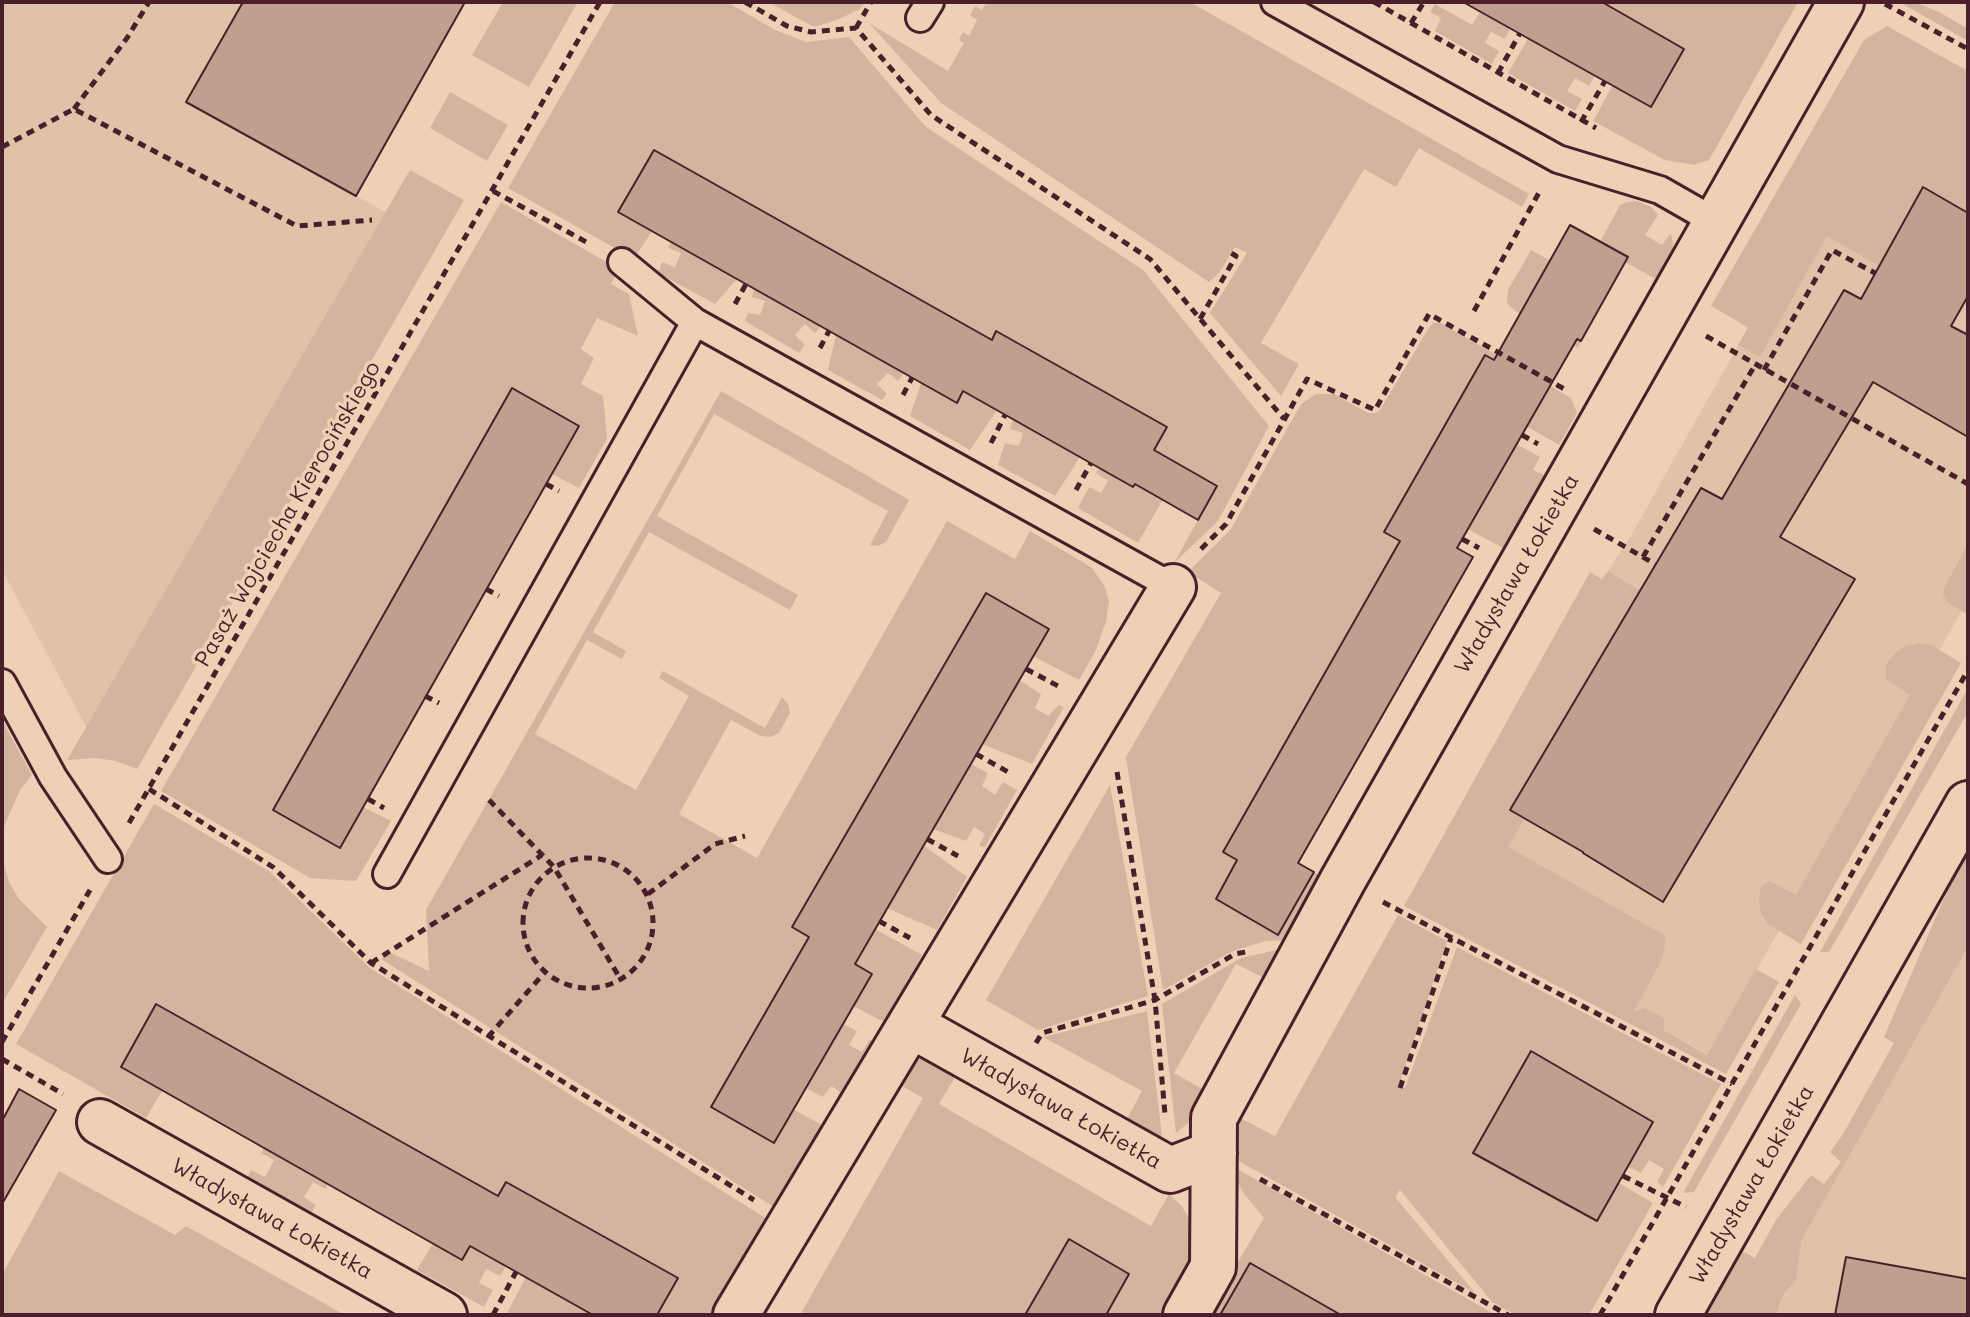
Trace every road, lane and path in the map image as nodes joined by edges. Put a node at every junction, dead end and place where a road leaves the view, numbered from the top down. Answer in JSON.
{"nodes":[{"id":1,"x":149,"y":2,"type":"edge"},
{"id":2,"x":600,"y":2,"type":"edge"},
{"id":3,"x":745,"y":2,"type":"edge"},
{"id":4,"x":871,"y":2,"type":"edge"},
{"id":5,"x":1275,"y":2,"type":"edge"},
{"id":6,"x":1374,"y":2,"type":"edge"},
{"id":7,"x":1424,"y":2,"type":"edge"},
{"id":8,"x":1841,"y":2,"type":"edge"},
{"id":9,"x":1881,"y":2,"type":"edge"},
{"id":10,"x":1894,"y":9,"type":"junction"},
{"id":11,"x":1883,"y":16,"type":"dead end"},
{"id":12,"x":1411,"y":23,"type":"junction"},
{"id":13,"x":856,"y":28,"type":"junction"},
{"id":14,"x":1520,"y":33,"type":"dead end"},
{"id":15,"x":1968,"y":49,"type":"edge"},
{"id":16,"x":1498,"y":73,"type":"junction"},
{"id":17,"x":74,"y":109,"type":"junction"},
{"id":18,"x":1596,"y":128,"type":"dead end"},
{"id":19,"x":2,"y":147,"type":"edge"},
{"id":20,"x":493,"y":191,"type":"junction"},
{"id":21,"x":372,"y":220,"type":"dead end"},
{"id":22,"x":1716,"y":222,"type":"junction"},
{"id":23,"x":1231,"y":253,"type":"dead end"},
{"id":24,"x":622,"y":262,"type":"joint"},
{"id":25,"x":1875,"y":273,"type":"dead end"},
{"id":26,"x":1200,"y":319,"type":"junction"},
{"id":27,"x":695,"y":322,"type":"junction"},
{"id":28,"x":1699,"y":332,"type":"dead end"},
{"id":29,"x":1755,"y":365,"type":"junction"},
{"id":30,"x":1764,"y":370,"type":"junction"},
{"id":31,"x":1575,"y":394,"type":"dead end"},
{"id":32,"x":1284,"y":419,"type":"junction"},
{"id":33,"x":1522,"y":435,"type":"dead end"},
{"id":34,"x":1548,"y":449,"type":"dead end"},
{"id":35,"x":1968,"y":484,"type":"edge"},
{"id":36,"x":1555,"y":507,"type":"junction"},
{"id":37,"x":1643,"y":557,"type":"junction"},
{"id":38,"x":1655,"y":564,"type":"dead end"},
{"id":39,"x":1173,"y":587,"type":"junction"},
{"id":40,"x":1968,"y":670,"type":"edge"},
{"id":41,"x":2,"y":683,"type":"edge"},
{"id":42,"x":1076,"y":748,"type":"junction"},
{"id":43,"x":149,"y":789,"type":"junction"},
{"id":44,"x":489,"y":800,"type":"dead end"},
{"id":45,"x":1968,"y":804,"type":"edge"},
{"id":46,"x":745,"y":836,"type":"dead end"},
{"id":47,"x":542,"y":855,"type":"junction"},
{"id":48,"x":108,"y":859,"type":"junction"},
{"id":49,"x":554,"y":867,"type":"junction"},
{"id":50,"x":387,"y":874,"type":"dead end"},
{"id":51,"x":1343,"y":880,"type":"junction"},
{"id":52,"x":648,"y":894,"type":"junction"},
{"id":53,"x":1451,"y":938,"type":"junction"},
{"id":54,"x":1310,"y":940,"type":"junction"},
{"id":55,"x":371,"y":963,"type":"junction"},
{"id":56,"x":545,"y":972,"type":"junction"},
{"id":57,"x":621,"y":980,"type":"junction"},
{"id":58,"x":1155,"y":1000,"type":"junction"},
{"id":59,"x":911,"y":1025,"type":"junction"},
{"id":60,"x":488,"y":1037,"type":"junction"},
{"id":61,"x":2,"y":1042,"type":"edge"},
{"id":62,"x":2,"y":1059,"type":"edge"},
{"id":63,"x":1014,"y":1083,"type":"junction"},
{"id":64,"x":1733,"y":1084,"type":"junction"},
{"id":65,"x":1400,"y":1088,"type":"dead end"},
{"id":66,"x":100,"y":1122,"type":"joint"},
{"id":67,"x":1214,"y":1153,"type":"junction"},
{"id":68,"x":1170,"y":1170,"type":"junction"},
{"id":69,"x":791,"y":1223,"type":"junction"},
{"id":70,"x":516,"y":1272,"type":"dead end"},
{"id":71,"x":444,"y":1315,"type":"edge"},
{"id":72,"x":493,"y":1315,"type":"edge"},
{"id":73,"x":736,"y":1315,"type":"edge"},
{"id":74,"x":1186,"y":1315,"type":"edge"},
{"id":75,"x":1508,"y":1315,"type":"edge"},
{"id":76,"x":1600,"y":1315,"type":"edge"},
{"id":77,"x":1678,"y":1315,"type":"edge"}],
"edges":[{"from":1,"to":17,"type":"path"},
{"from":2,"to":20,"type":"path","name":"Pasaż Wojciecha Kierocińskiego"},
{"from":3,"to":13,"type":"path"},
{"from":4,"to":13,"type":"path"},
{"from":5,"to":22,"type":"lane"},
{"from":6,"to":12,"type":"path"},
{"from":7,"to":12,"type":"path"},
{"from":8,"to":22,"type":"street","name":"Władysława Łokietka"},
{"from":9,"to":10,"type":"path"},
{"from":10,"to":11,"type":"path"},
{"from":10,"to":15,"type":"path"},
{"from":12,"to":16,"type":"path"},
{"from":13,"to":26,"type":"path"},
{"from":14,"to":16,"type":"path"},
{"from":16,"to":18,"type":"path"},
{"from":17,"to":19,"type":"path"},
{"from":17,"to":21,"type":"path"},
{"from":20,"to":24,"type":"path"},
{"from":20,"to":43,"type":"path","name":"Pasaż Wojciecha Kierocińskiego"},
{"from":22,"to":36,"type":"street","name":"Władysława Łokietka"},
{"from":23,"to":26,"type":"path"},
{"from":24,"to":27,"type":"lane"},
{"from":25,"to":30,"type":"path"},
{"from":26,"to":32,"type":"path"},
{"from":27,"to":39,"type":"lane"},
{"from":27,"to":50,"type":"lane"},
{"from":28,"to":29,"type":"path"},
{"from":29,"to":30,"type":"path"},
{"from":29,"to":37,"type":"path"},
{"from":30,"to":35,"type":"path"},
{"from":31,"to":32,"type":"path"},
{"from":32,"to":39,"type":"path"},
{"from":33,"to":34,"type":"path"},
{"from":36,"to":37,"type":"path"},
{"from":36,"to":51,"type":"street","name":"Władysława Łokietka"},
{"from":37,"to":38,"type":"path"},
{"from":39,"to":42,"type":"street"},
{"from":40,"to":64,"type":"path"},
{"from":41,"to":48,"type":"lane"},
{"from":42,"to":58,"type":"path"},
{"from":42,"to":59,"type":"street"},
{"from":43,"to":48,"type":"path","name":"Pasaż Wojciecha Kierocińskiego"},
{"from":43,"to":55,"type":"path"},
{"from":44,"to":47,"type":"path"},
{"from":45,"to":77,"type":"street","name":"Władysława Łokietka"},
{"from":46,"to":52,"type":"path"},
{"from":47,"to":49,"type":"path"},
{"from":47,"to":55,"type":"path"},
{"from":48,"to":61,"type":"path","name":"Pasaż Wojciecha Kierocińskiego"},
{"from":49,"to":52,"type":"path"},
{"from":49,"to":56,"type":"path"},
{"from":49,"to":57,"type":"path"},
{"from":51,"to":53,"type":"path"},
{"from":51,"to":54,"type":"street","name":"Władysława Łokietka"},
{"from":52,"to":57,"type":"path"},
{"from":53,"to":64,"type":"path"},
{"from":53,"to":65,"type":"path"},
{"from":54,"to":58,"type":"path"},
{"from":54,"to":67,"type":"street","name":"Władysława Łokietka"},
{"from":55,"to":60,"type":"path"},
{"from":56,"to":57,"type":"path"},
{"from":56,"to":60,"type":"path"},
{"from":58,"to":63,"type":"path"},
{"from":58,"to":68,"type":"path"},
{"from":59,"to":63,"type":"street","name":"Władysława Łokietka"},
{"from":59,"to":69,"type":"street"},
{"from":60,"to":69,"type":"path"},
{"from":62,"to":66,"type":"path"},
{"from":63,"to":68,"type":"street","name":"Władysława Łokietka"},
{"from":64,"to":76,"type":"path"},
{"from":66,"to":71,"type":"street","name":"Władysława Łokietka"},
{"from":67,"to":68,"type":"street","name":"Władysława Łokietka"},
{"from":67,"to":74,"type":"street","name":"Władysława Łokietka"},
{"from":67,"to":75,"type":"path"},
{"from":69,"to":73,"type":"street"},
{"from":70,"to":72,"type":"path"}]}
